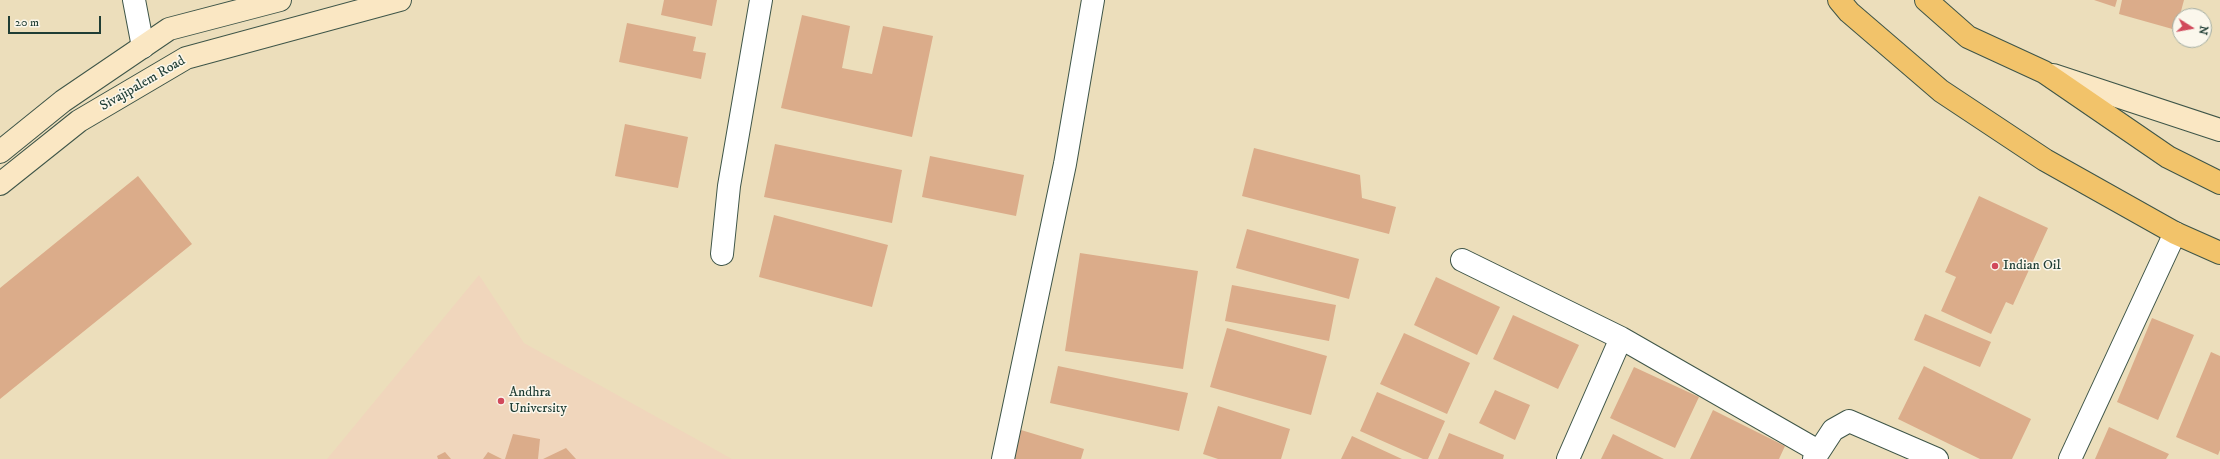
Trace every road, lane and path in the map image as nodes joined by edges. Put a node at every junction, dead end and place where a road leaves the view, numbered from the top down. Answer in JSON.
{"nodes":[{"id":1,"x":134,"y":0,"type":"edge"},
{"id":2,"x":280,"y":0,"type":"edge"},
{"id":3,"x":400,"y":0,"type":"edge"},
{"id":4,"x":762,"y":0,"type":"edge"},
{"id":5,"x":1093,"y":0,"type":"edge"},
{"id":6,"x":1839,"y":0,"type":"edge"},
{"id":7,"x":1926,"y":0,"type":"edge"},
{"id":8,"x":144,"y":47,"type":"junction"},
{"id":9,"x":2044,"y":72,"type":"junction"},
{"id":10,"x":2220,"y":130,"type":"edge"},
{"id":11,"x":0,"y":152,"type":"edge"},
{"id":12,"x":2220,"y":183,"type":"edge"},
{"id":13,"x":0,"y":184,"type":"edge"},
{"id":14,"x":2175,"y":233,"type":"junction"},
{"id":15,"x":2220,"y":253,"type":"edge"},
{"id":16,"x":722,"y":254,"type":"dead end"},
{"id":17,"x":1462,"y":260,"type":"dead end"},
{"id":18,"x":1622,"y":338,"type":"junction"},
{"id":19,"x":1816,"y":455,"type":"edge"},
{"id":20,"x":1003,"y":459,"type":"edge"},
{"id":21,"x":1568,"y":459,"type":"edge"},
{"id":22,"x":1937,"y":459,"type":"edge"},
{"id":23,"x":2070,"y":459,"type":"edge"}],
"edges":[{"from":1,"to":8,"type":"street"},
{"from":2,"to":8,"type":"main road","name":"Sivajipalem Road"},
{"from":3,"to":13,"type":"main road","name":"Sivajipalem Road"},
{"from":4,"to":16,"type":"street"},
{"from":5,"to":20,"type":"street"},
{"from":6,"to":14,"type":"main road"},
{"from":7,"to":9,"type":"main road"},
{"from":8,"to":11,"type":"main road","name":"Sivajipalem Road"},
{"from":9,"to":10,"type":"main road"},
{"from":9,"to":12,"type":"main road"},
{"from":14,"to":15,"type":"main road"},
{"from":14,"to":23,"type":"street"},
{"from":17,"to":18,"type":"street"},
{"from":18,"to":19,"type":"street"},
{"from":18,"to":21,"type":"street"},
{"from":19,"to":22,"type":"street"}]}
